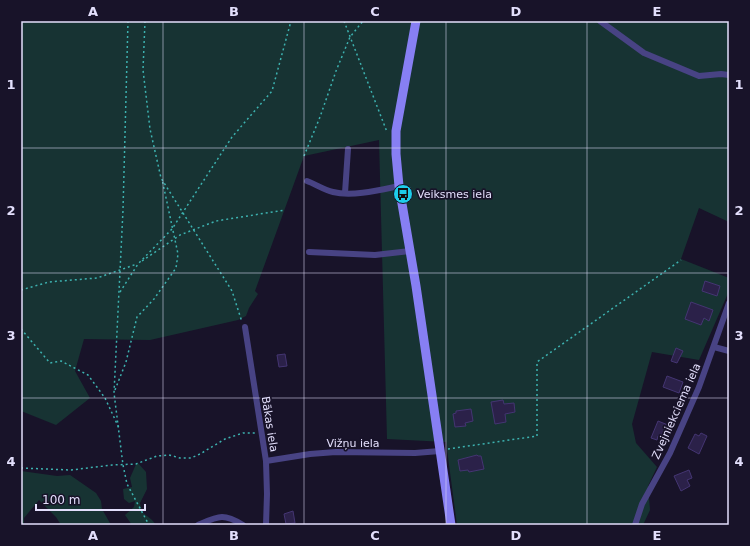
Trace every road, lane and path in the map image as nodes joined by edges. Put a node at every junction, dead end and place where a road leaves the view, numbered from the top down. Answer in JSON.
{"nodes":[{"id":1,"x":128,"y":21,"type":"edge"},
{"id":2,"x":145,"y":21,"type":"edge"},
{"id":3,"x":291,"y":21,"type":"edge"},
{"id":4,"x":344,"y":21,"type":"edge"},
{"id":5,"x":363,"y":21,"type":"edge"},
{"id":6,"x":416,"y":21,"type":"edge"},
{"id":7,"x":600,"y":21,"type":"edge"},
{"id":8,"x":350,"y":37,"type":"junction"},
{"id":9,"x":729,"y":76,"type":"edge"},
{"id":10,"x":388,"y":132,"type":"dead end"},
{"id":11,"x":348,"y":149,"type":"dead end"},
{"id":12,"x":304,"y":156,"type":"dead end"},
{"id":13,"x":161,"y":178,"type":"junction"},
{"id":14,"x":307,"y":181,"type":"dead end"},
{"id":15,"x":399,"y":186,"type":"junction"},
{"id":16,"x":345,"y":193,"type":"junction"},
{"id":17,"x":285,"y":210,"type":"dead end"},
{"id":18,"x":183,"y":212,"type":"junction"},
{"id":19,"x":172,"y":229,"type":"junction"},
{"id":20,"x":194,"y":230,"type":"junction"},
{"id":21,"x":174,"y":239,"type":"junction"},
{"id":22,"x":410,"y":250,"type":"junction"},
{"id":23,"x":309,"y":252,"type":"dead end"},
{"id":24,"x":681,"y":260,"type":"dead end"},
{"id":25,"x":138,"y":264,"type":"junction"},
{"id":26,"x":120,"y":270,"type":"junction"},
{"id":27,"x":21,"y":290,"type":"edge"},
{"id":28,"x":119,"y":294,"type":"junction"},
{"id":29,"x":729,"y":303,"type":"edge"},
{"id":30,"x":245,"y":328,"type":"joint"},
{"id":31,"x":21,"y":329,"type":"edge"},
{"id":32,"x":714,"y":347,"type":"junction"},
{"id":33,"x":729,"y":351,"type":"edge"},
{"id":34,"x":114,"y":393,"type":"junction"},
{"id":35,"x":119,"y":429,"type":"junction"},
{"id":36,"x":261,"y":433,"type":"junction"},
{"id":37,"x":440,"y":451,"type":"junction"},
{"id":38,"x":266,"y":461,"type":"junction"},
{"id":39,"x":123,"y":465,"type":"junction"},
{"id":40,"x":21,"y":468,"type":"edge"},
{"id":41,"x":149,"y":525,"type":"edge"},
{"id":42,"x":198,"y":525,"type":"edge"},
{"id":43,"x":243,"y":525,"type":"edge"},
{"id":44,"x":266,"y":525,"type":"edge"},
{"id":45,"x":450,"y":525,"type":"edge"},
{"id":46,"x":635,"y":525,"type":"edge"}],
"edges":[{"from":1,"to":26,"type":"path"},
{"from":2,"to":13,"type":"path"},
{"from":3,"to":18,"type":"path"},
{"from":4,"to":8,"type":"path"},
{"from":5,"to":8,"type":"path"},
{"from":6,"to":15,"type":"main road"},
{"from":7,"to":9,"type":"street"},
{"from":8,"to":10,"type":"path"},
{"from":8,"to":12,"type":"path"},
{"from":11,"to":16,"type":"street"},
{"from":13,"to":18,"type":"path"},
{"from":13,"to":19,"type":"path"},
{"from":14,"to":16,"type":"street"},
{"from":15,"to":16,"type":"street"},
{"from":15,"to":22,"type":"main road"},
{"from":17,"to":20,"type":"path"},
{"from":18,"to":19,"type":"path"},
{"from":18,"to":20,"type":"path"},
{"from":19,"to":21,"type":"path"},
{"from":19,"to":25,"type":"path"},
{"from":20,"to":21,"type":"path"},
{"from":20,"to":30,"type":"path"},
{"from":21,"to":25,"type":"path"},
{"from":21,"to":34,"type":"path"},
{"from":22,"to":23,"type":"street"},
{"from":22,"to":37,"type":"main road"},
{"from":24,"to":37,"type":"path"},
{"from":25,"to":26,"type":"path"},
{"from":25,"to":28,"type":"path"},
{"from":26,"to":27,"type":"path"},
{"from":26,"to":28,"type":"path"},
{"from":28,"to":34,"type":"path"},
{"from":29,"to":32,"type":"street","name":"Zvejniekciema iela"},
{"from":30,"to":36,"type":"street","name":"Bākas iela"},
{"from":31,"to":35,"type":"path"},
{"from":32,"to":33,"type":"street"},
{"from":32,"to":46,"type":"street","name":"Zvejniekciema iela"},
{"from":34,"to":35,"type":"path"},
{"from":35,"to":39,"type":"path"},
{"from":36,"to":38,"type":"street","name":"Bākas iela"},
{"from":36,"to":39,"type":"path"},
{"from":37,"to":38,"type":"street","name":"Vižņu iela"},
{"from":37,"to":45,"type":"main road"},
{"from":38,"to":44,"type":"street","name":"Bākas iela"},
{"from":39,"to":40,"type":"path"},
{"from":39,"to":41,"type":"path"},
{"from":42,"to":43,"type":"street"}]}
